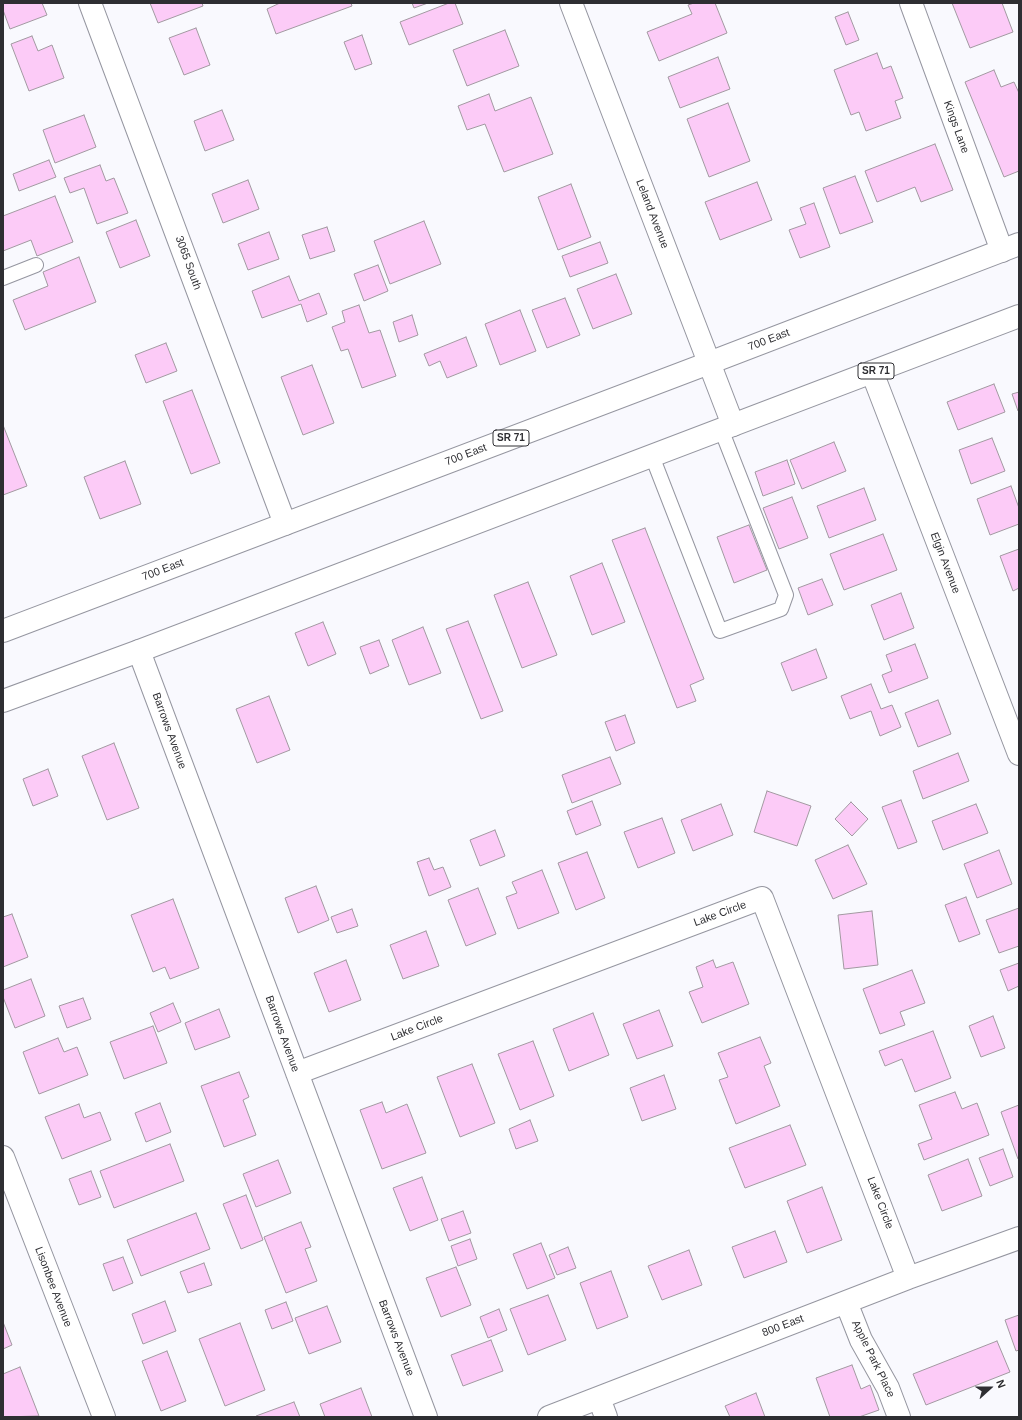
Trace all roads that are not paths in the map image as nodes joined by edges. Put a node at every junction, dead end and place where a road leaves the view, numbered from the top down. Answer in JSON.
{"nodes":[{"id":1,"x":90,"y":3,"type":"edge"},
{"id":2,"x":571,"y":3,"type":"edge"},
{"id":3,"x":911,"y":3,"type":"edge"},
{"id":4,"x":1010,"y":248,"type":"edge"},
{"id":5,"x":36,"y":265,"type":"dead end"},
{"id":6,"x":3,"y":278,"type":"edge"},
{"id":7,"x":1019,"y":316,"type":"edge"},
{"id":8,"x":710,"y":363,"type":"junction"},
{"id":9,"x":872,"y":372,"type":"junction"},
{"id":10,"x":727,"y":427,"type":"junction"},
{"id":11,"x":652,"y":456,"type":"junction"},
{"id":12,"x":284,"y":524,"type":"junction"},
{"id":13,"x":3,"y":631,"type":"edge"},
{"id":14,"x":139,"y":651,"type":"junction"},
{"id":15,"x":3,"y":701,"type":"edge"},
{"id":16,"x":1019,"y":754,"type":"edge"},
{"id":17,"x":297,"y":1073,"type":"junction"},
{"id":18,"x":3,"y":1157,"type":"edge"},
{"id":19,"x":1019,"y":1238,"type":"edge"},
{"id":20,"x":908,"y":1278,"type":"junction"},
{"id":21,"x":846,"y":1302,"type":"junction"},
{"id":22,"x":602,"y":1407,"type":"edge"},
{"id":23,"x":104,"y":1417,"type":"edge"},
{"id":24,"x":426,"y":1417,"type":"edge"},
{"id":25,"x":549,"y":1417,"type":"edge"},
{"id":26,"x":899,"y":1417,"type":"edge"}],
"edges":[{"from":1,"to":12,"type":"street","name":"3065 South"},
{"from":2,"to":8,"type":"street","name":"Leland Avenue"},
{"from":3,"to":4,"type":"street","name":"Kings Lane"},
{"from":4,"to":8,"type":"street","name":"700 East","number":"SR 71"},
{"from":5,"to":6,"type":"lane"},
{"from":7,"to":9,"type":"street","number":"SR 71"},
{"from":8,"to":10,"type":"street","name":"Leland Avenue"},
{"from":8,"to":12,"type":"street","name":"700 East","number":"SR 71"},
{"from":9,"to":10,"type":"street","number":"SR 71"},
{"from":9,"to":16,"type":"street","name":"Elgin Avenue"},
{"from":10,"to":11,"type":"street","number":"SR 71"},
{"from":10,"to":11,"type":"lane"},
{"from":11,"to":14,"type":"street","number":"SR 71"},
{"from":12,"to":13,"type":"street","name":"700 East","number":"SR 71"},
{"from":14,"to":15,"type":"street","number":"SR 71"},
{"from":14,"to":17,"type":"street","name":"Barrows Avenue"},
{"from":17,"to":20,"type":"street","name":"Lake Circle"},
{"from":17,"to":24,"type":"street","name":"Barrows Avenue"},
{"from":18,"to":23,"type":"street","name":"Lisonbee Avenue"},
{"from":19,"to":20,"type":"street","name":"800 East"},
{"from":20,"to":21,"type":"street","name":"800 East"},
{"from":21,"to":22,"type":"street","name":"800 East"},
{"from":21,"to":26,"type":"street","name":"Apple Park Place"},
{"from":22,"to":25,"type":"street","name":"800 East"}]}
